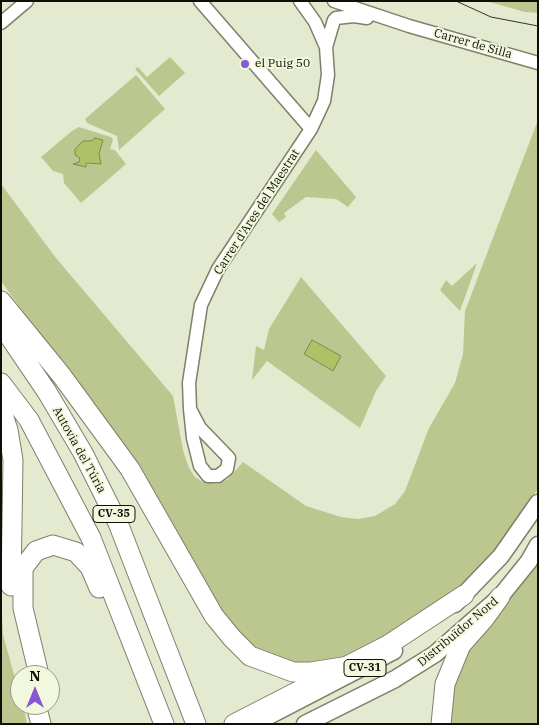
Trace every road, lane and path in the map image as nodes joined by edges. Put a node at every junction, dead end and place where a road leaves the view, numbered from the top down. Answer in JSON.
{"nodes":[{"id":1,"x":26,"y":1,"type":"edge"},
{"id":2,"x":200,"y":1,"type":"edge"},
{"id":3,"x":300,"y":1,"type":"edge"},
{"id":4,"x":314,"y":1,"type":"edge"},
{"id":5,"x":334,"y":1,"type":"edge"},
{"id":6,"x":313,"y":18,"type":"junction"},
{"id":7,"x":335,"y":19,"type":"junction"},
{"id":8,"x":1,"y":23,"type":"edge"},
{"id":9,"x":409,"y":26,"type":"junction"},
{"id":10,"x":326,"y":47,"type":"junction"},
{"id":11,"x":538,"y":62,"type":"edge"},
{"id":12,"x":311,"y":129,"type":"junction"},
{"id":13,"x":1,"y":301,"type":"edge"},
{"id":14,"x":1,"y":324,"type":"edge"},
{"id":15,"x":1,"y":383,"type":"edge"},
{"id":16,"x":1,"y":409,"type":"edge"},
{"id":17,"x":190,"y":409,"type":"junction"},
{"id":18,"x":538,"y":503,"type":"edge"},
{"id":19,"x":538,"y":544,"type":"edge"},
{"id":20,"x":464,"y":595,"type":"junction"},
{"id":21,"x":500,"y":597,"type":"junction"},
{"id":22,"x":137,"y":654,"type":"junction"},
{"id":23,"x":26,"y":665,"type":"edge"},
{"id":24,"x":37,"y":665,"type":"edge"},
{"id":25,"x":349,"y":666,"type":"junction"},
{"id":26,"x":195,"y":722,"type":"edge"},
{"id":27,"x":164,"y":724,"type":"edge"},
{"id":28,"x":234,"y":724,"type":"edge"},
{"id":29,"x":254,"y":724,"type":"edge"},
{"id":30,"x":304,"y":724,"type":"edge"},
{"id":31,"x":442,"y":724,"type":"edge"}],
"edges":[{"from":1,"to":8,"type":"street"},
{"from":2,"to":12,"type":"street"},
{"from":3,"to":6,"type":"street"},
{"from":4,"to":6,"type":"street"},
{"from":5,"to":7,"type":"street"},
{"from":5,"to":9,"type":"street","name":"Carrer de Silla"},
{"from":6,"to":7,"type":"street","name":"Carrer de Silla"},
{"from":6,"to":10,"type":"street","name":"Carrer d'Ares del Maestrat"},
{"from":7,"to":9,"type":"street","name":"Carrer de Silla"},
{"from":7,"to":10,"type":"street","name":"Carrer d'Ares del Maestrat"},
{"from":9,"to":11,"type":"street","name":"Carrer de Silla"},
{"from":10,"to":12,"type":"street","name":"Carrer d'Ares del Maestrat"},
{"from":12,"to":17,"type":"street","name":"Carrer d'Ares del Maestrat"},
{"from":13,"to":25,"type":"highway"},
{"from":14,"to":26,"type":"highway","name":"Autovia del Túria","number":"CV-35"},
{"from":15,"to":22,"type":"highway","number":"CV-35"},
{"from":16,"to":23,"type":"highway"},
{"from":17,"to":17,"type":"street","name":"Carrer d'Ares del Maestrat"},
{"from":18,"to":20,"type":"main road","name":"Distribuïdor Nord","number":"CV-31"},
{"from":19,"to":21,"type":"main road","name":"Distribuïdor Nord","number":"CV-31"},
{"from":20,"to":25,"type":"highway"},
{"from":20,"to":29,"type":"main road","name":"Distribuïdor Nord","number":"CV-31"},
{"from":21,"to":30,"type":"main road","name":"Distribuïdor Nord","number":"CV-31"},
{"from":21,"to":31,"type":"highway"},
{"from":22,"to":24,"type":"highway"},
{"from":22,"to":27,"type":"highway","number":"CV-35"},
{"from":25,"to":28,"type":"highway"}]}
